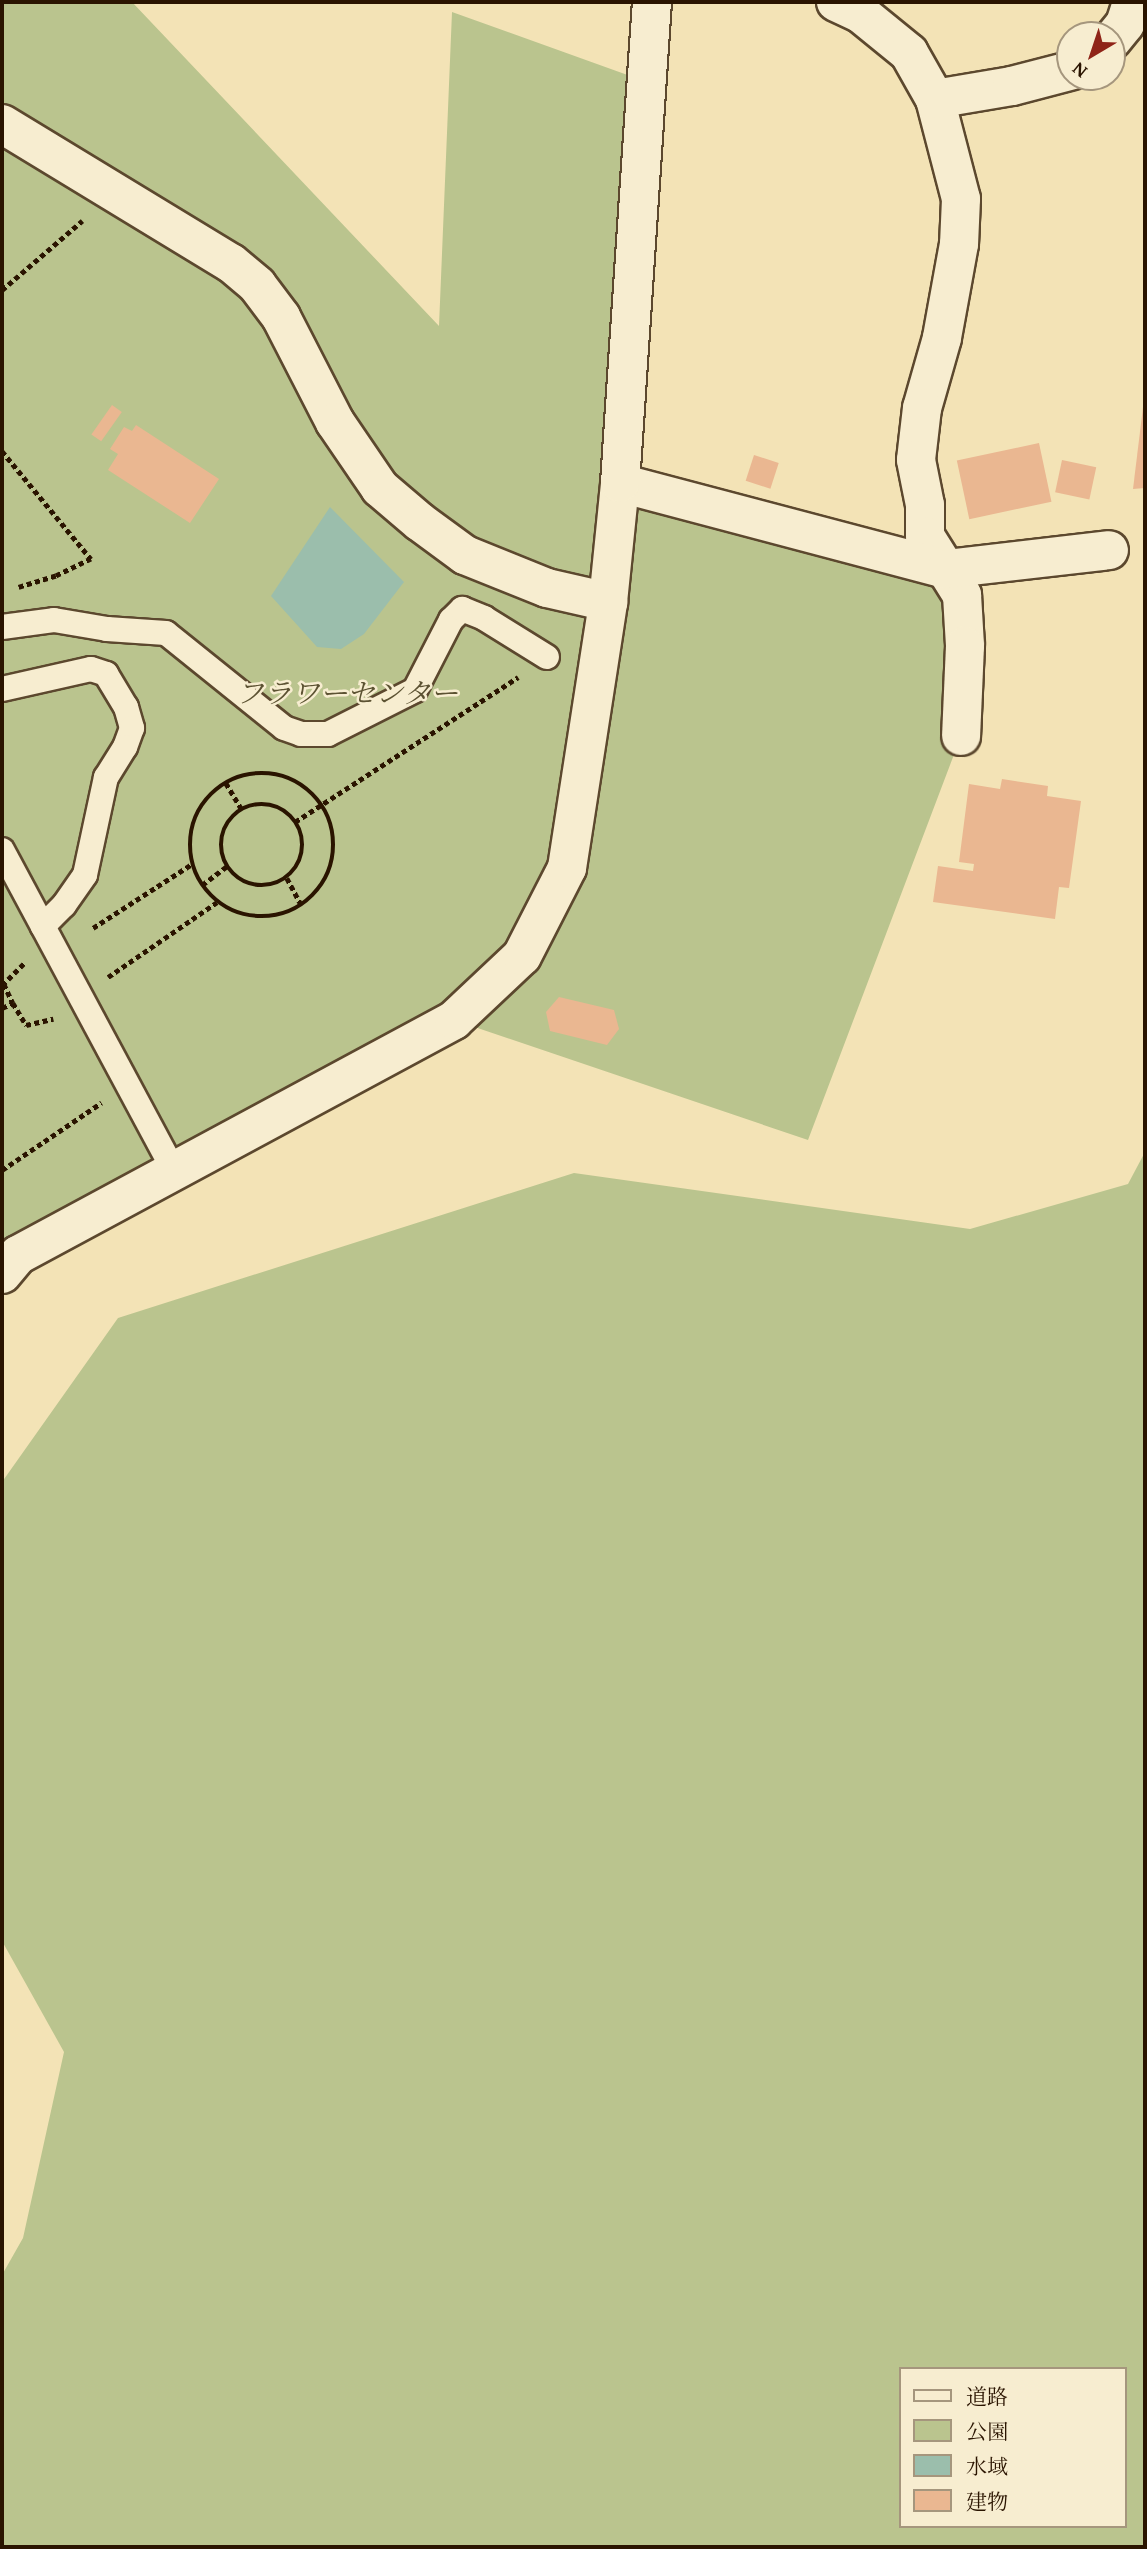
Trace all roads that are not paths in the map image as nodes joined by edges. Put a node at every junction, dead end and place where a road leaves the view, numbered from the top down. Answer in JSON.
{"nodes":[{"id":1,"x":652,"y":2,"type":"edge"},
{"id":2,"x":836,"y":2,"type":"edge"},
{"id":3,"x":1132,"y":2,"type":"edge"},
{"id":4,"x":1126,"y":21,"type":"edge"},
{"id":5,"x":1056,"y":74,"type":"edge"},
{"id":6,"x":935,"y":99,"type":"junction"},
{"id":7,"x":2,"y":124,"type":"edge"},
{"id":8,"x":620,"y":483,"type":"junction"},
{"id":9,"x":1110,"y":550,"type":"dead end"},
{"id":10,"x":946,"y":569,"type":"junction"},
{"id":11,"x":608,"y":602,"type":"junction"},
{"id":12,"x":2,"y":627,"type":"edge"},
{"id":13,"x":547,"y":657,"type":"road end"},
{"id":14,"x":2,"y":689,"type":"edge"},
{"id":15,"x":961,"y":736,"type":"dead end"},
{"id":16,"x":2,"y":850,"type":"edge"},
{"id":17,"x":49,"y":939,"type":"junction"},
{"id":18,"x":175,"y":1173,"type":"junction"},
{"id":19,"x":2,"y":1273,"type":"edge"}],
"edges":[{"from":1,"to":8,"type":"street"},
{"from":2,"to":6,"type":"street"},
{"from":3,"to":4,"type":"street"},
{"from":5,"to":6,"type":"street"},
{"from":6,"to":10,"type":"street"},
{"from":7,"to":11,"type":"street"},
{"from":8,"to":10,"type":"street"},
{"from":8,"to":11,"type":"street"},
{"from":9,"to":10,"type":"street"},
{"from":10,"to":15,"type":"street"},
{"from":11,"to":18,"type":"street"},
{"from":12,"to":13,"type":"lane"},
{"from":14,"to":17,"type":"lane"},
{"from":16,"to":17,"type":"lane"},
{"from":17,"to":18,"type":"lane"},
{"from":18,"to":19,"type":"street"}]}
